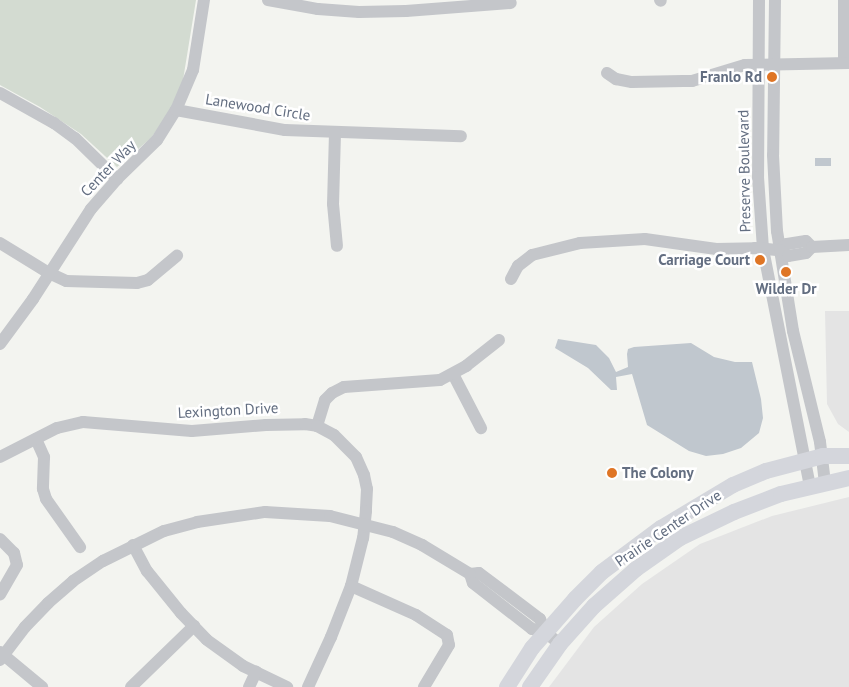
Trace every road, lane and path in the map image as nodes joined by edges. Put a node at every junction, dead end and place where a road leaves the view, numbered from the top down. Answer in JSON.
{"nodes":[{"id":1,"x":204,"y":0,"type":"edge"},
{"id":2,"x":268,"y":0,"type":"edge"},
{"id":3,"x":759,"y":0,"type":"edge"},
{"id":4,"x":775,"y":0,"type":"edge"},
{"id":5,"x":844,"y":0,"type":"edge"},
{"id":6,"x":511,"y":3,"type":"dead end"},
{"id":7,"x":406,"y":6,"type":"edge"},
{"id":8,"x":776,"y":63,"type":"junction"},
{"id":9,"x":847,"y":63,"type":"edge"},
{"id":10,"x":759,"y":65,"type":"junction"},
{"id":11,"x":607,"y":73,"type":"dead end"},
{"id":12,"x":0,"y":93,"type":"edge"},
{"id":13,"x":176,"y":110,"type":"junction"},
{"id":14,"x":335,"y":133,"type":"junction"},
{"id":15,"x":461,"y":136,"type":"dead end"},
{"id":16,"x":117,"y":179,"type":"junction"},
{"id":17,"x":0,"y":243,"type":"edge"},
{"id":18,"x":849,"y":245,"type":"edge"},
{"id":19,"x":337,"y":246,"type":"dead end"},
{"id":20,"x":763,"y":249,"type":"junction"},
{"id":21,"x":780,"y":250,"type":"junction"},
{"id":22,"x":177,"y":256,"type":"dead end"},
{"id":23,"x":49,"y":274,"type":"junction"},
{"id":24,"x":511,"y":279,"type":"dead end"},
{"id":25,"x":499,"y":340,"type":"dead end"},
{"id":26,"x":0,"y":344,"type":"edge"},
{"id":27,"x":453,"y":374,"type":"junction"},
{"id":28,"x":316,"y":426,"type":"junction"},
{"id":29,"x":482,"y":428,"type":"dead end"},
{"id":30,"x":36,"y":439,"type":"junction"},
{"id":31,"x":823,"y":456,"type":"junction"},
{"id":32,"x":849,"y":456,"type":"edge"},
{"id":33,"x":0,"y":457,"type":"edge"},
{"id":34,"x":806,"y":460,"type":"junction"},
{"id":35,"x":849,"y":478,"type":"edge"},
{"id":36,"x":818,"y":484,"type":"junction"},
{"id":37,"x":364,"y":523,"type":"junction"},
{"id":38,"x":0,"y":539,"type":"edge"},
{"id":39,"x":133,"y":545,"type":"junction"},
{"id":40,"x":80,"y":547,"type":"dead end"},
{"id":41,"x":351,"y":586,"type":"junction"},
{"id":42,"x":0,"y":595,"type":"edge"},
{"id":43,"x":194,"y":626,"type":"junction"},
{"id":44,"x":545,"y":632,"type":"junction"},
{"id":45,"x":560,"y":644,"type":"junction"},
{"id":46,"x":1,"y":656,"type":"edge"},
{"id":47,"x":256,"y":672,"type":"junction"},
{"id":48,"x":42,"y":687,"type":"edge"},
{"id":49,"x":131,"y":687,"type":"edge"},
{"id":50,"x":249,"y":687,"type":"edge"},
{"id":51,"x":287,"y":687,"type":"edge"},
{"id":52,"x":308,"y":687,"type":"edge"},
{"id":53,"x":424,"y":687,"type":"edge"},
{"id":54,"x":506,"y":687,"type":"edge"},
{"id":55,"x":530,"y":687,"type":"edge"}],
"edges":[{"from":1,"to":13,"type":"street","name":"Center Way"},
{"from":2,"to":7,"type":"street"},
{"from":3,"to":10,"type":"street","name":"Preserve Boulevard"},
{"from":4,"to":8,"type":"street","name":"Preserve Boulevard"},
{"from":5,"to":9,"type":"street"},
{"from":6,"to":7,"type":"street"},
{"from":8,"to":9,"type":"street"},
{"from":8,"to":10,"type":"street"},
{"from":8,"to":21,"type":"street","name":"Preserve Boulevard"},
{"from":10,"to":11,"type":"street"},
{"from":10,"to":20,"type":"street","name":"Preserve Boulevard"},
{"from":12,"to":16,"type":"street"},
{"from":13,"to":14,"type":"street","name":"Lanewood Circle"},
{"from":13,"to":16,"type":"street","name":"Center Way"},
{"from":14,"to":15,"type":"street","name":"Lanewood Circle"},
{"from":14,"to":19,"type":"street"},
{"from":16,"to":23,"type":"street","name":"Center Way"},
{"from":17,"to":23,"type":"street"},
{"from":18,"to":21,"type":"street"},
{"from":20,"to":21,"type":"street"},
{"from":20,"to":24,"type":"street"},
{"from":20,"to":34,"type":"street","name":"Preserve Boulevard"},
{"from":21,"to":31,"type":"street","name":"Preserve Boulevard"},
{"from":22,"to":23,"type":"street"},
{"from":23,"to":26,"type":"street","name":"Center Way"},
{"from":25,"to":27,"type":"street"},
{"from":27,"to":28,"type":"street"},
{"from":27,"to":29,"type":"street"},
{"from":28,"to":30,"type":"street","name":"Lexington Drive"},
{"from":28,"to":37,"type":"street","name":"Lexington Drive"},
{"from":30,"to":33,"type":"street","name":"Lexington Drive"},
{"from":30,"to":40,"type":"street"},
{"from":31,"to":32,"type":"main road","name":"Prairie Center Drive"},
{"from":31,"to":34,"type":"main road","name":"Prairie Center Drive"},
{"from":31,"to":36,"type":"street","name":"Preserve Boulevard"},
{"from":34,"to":36,"type":"street","name":"Preserve Boulevard"},
{"from":34,"to":44,"type":"main road","name":"Prairie Center Drive"},
{"from":35,"to":36,"type":"main road","name":"Prairie Center Drive"},
{"from":36,"to":45,"type":"main road","name":"Prairie Center Drive"},
{"from":37,"to":39,"type":"street"},
{"from":37,"to":41,"type":"street","name":"Lexington Drive"},
{"from":37,"to":44,"type":"street"},
{"from":38,"to":42,"type":"street"},
{"from":39,"to":43,"type":"street"},
{"from":39,"to":46,"type":"street"},
{"from":41,"to":52,"type":"street","name":"Lexington Drive"},
{"from":41,"to":53,"type":"street"},
{"from":43,"to":47,"type":"street"},
{"from":43,"to":49,"type":"street"},
{"from":44,"to":45,"type":"street"},
{"from":44,"to":54,"type":"main road","name":"Prairie Center Drive"},
{"from":45,"to":55,"type":"main road","name":"Prairie Center Drive"},
{"from":46,"to":48,"type":"street"},
{"from":47,"to":50,"type":"street"},
{"from":47,"to":51,"type":"street"}]}
